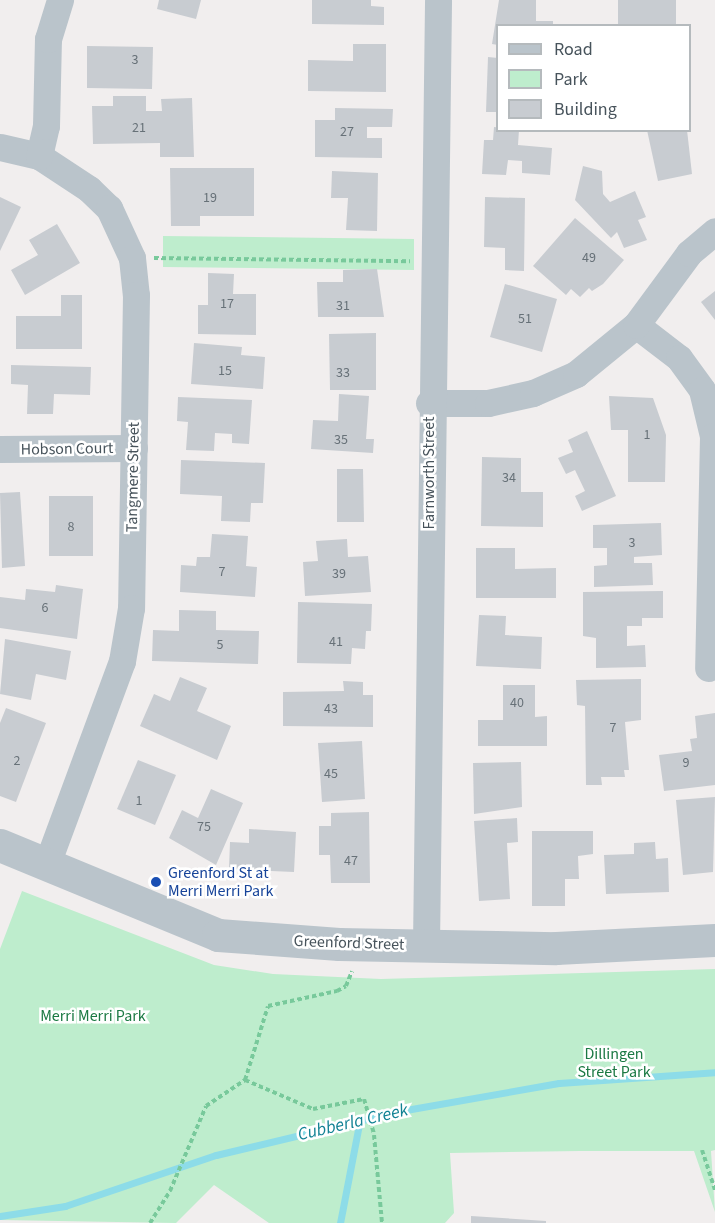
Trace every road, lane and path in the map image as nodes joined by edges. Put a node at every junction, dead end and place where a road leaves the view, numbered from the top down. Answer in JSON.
{"nodes":[{"id":1,"x":60,"y":0,"type":"edge"},
{"id":2,"x":438,"y":0,"type":"edge"},
{"id":3,"x":0,"y":147,"type":"edge"},
{"id":4,"x":39,"y":156,"type":"junction"},
{"id":5,"x":715,"y":231,"type":"edge"},
{"id":6,"x":132,"y":258,"type":"junction"},
{"id":7,"x":432,"y":262,"type":"junction"},
{"id":8,"x":636,"y":326,"type":"junction"},
{"id":9,"x":429,"y":403,"type":"junction"},
{"id":10,"x":134,"y":448,"type":"junction"},
{"id":11,"x":0,"y":449,"type":"edge"},
{"id":12,"x":708,"y":668,"type":"dead end"},
{"id":13,"x":0,"y":845,"type":"edge"},
{"id":14,"x":47,"y":864,"type":"junction"},
{"id":15,"x":715,"y":940,"type":"edge"},
{"id":16,"x":426,"y":945,"type":"junction"},
{"id":17,"x":352,"y":970,"type":"dead end"},
{"id":18,"x":245,"y":1080,"type":"junction"},
{"id":19,"x":702,"y":1150,"type":"dead end"},
{"id":20,"x":715,"y":1190,"type":"edge"},
{"id":21,"x":150,"y":1223,"type":"edge"},
{"id":22,"x":382,"y":1223,"type":"edge"}],
"edges":[{"from":1,"to":4,"type":"street"},
{"from":2,"to":7,"type":"street","name":"Farnworth Street"},
{"from":3,"to":4,"type":"street","name":"Tangmere Street"},
{"from":4,"to":6,"type":"street","name":"Tangmere Street"},
{"from":5,"to":8,"type":"street"},
{"from":6,"to":7,"type":"path"},
{"from":6,"to":10,"type":"street","name":"Tangmere Street"},
{"from":7,"to":9,"type":"street","name":"Farnworth Street"},
{"from":8,"to":9,"type":"street"},
{"from":8,"to":12,"type":"street"},
{"from":9,"to":16,"type":"street","name":"Farnworth Street"},
{"from":10,"to":11,"type":"street","name":"Hobson Court"},
{"from":10,"to":14,"type":"street","name":"Tangmere Street"},
{"from":13,"to":14,"type":"street","name":"Greenford Street"},
{"from":14,"to":16,"type":"street","name":"Greenford Street"},
{"from":15,"to":16,"type":"street","name":"Greenford Street"},
{"from":17,"to":18,"type":"path"},
{"from":18,"to":21,"type":"path"},
{"from":18,"to":22,"type":"path"},
{"from":19,"to":20,"type":"path"}]}
